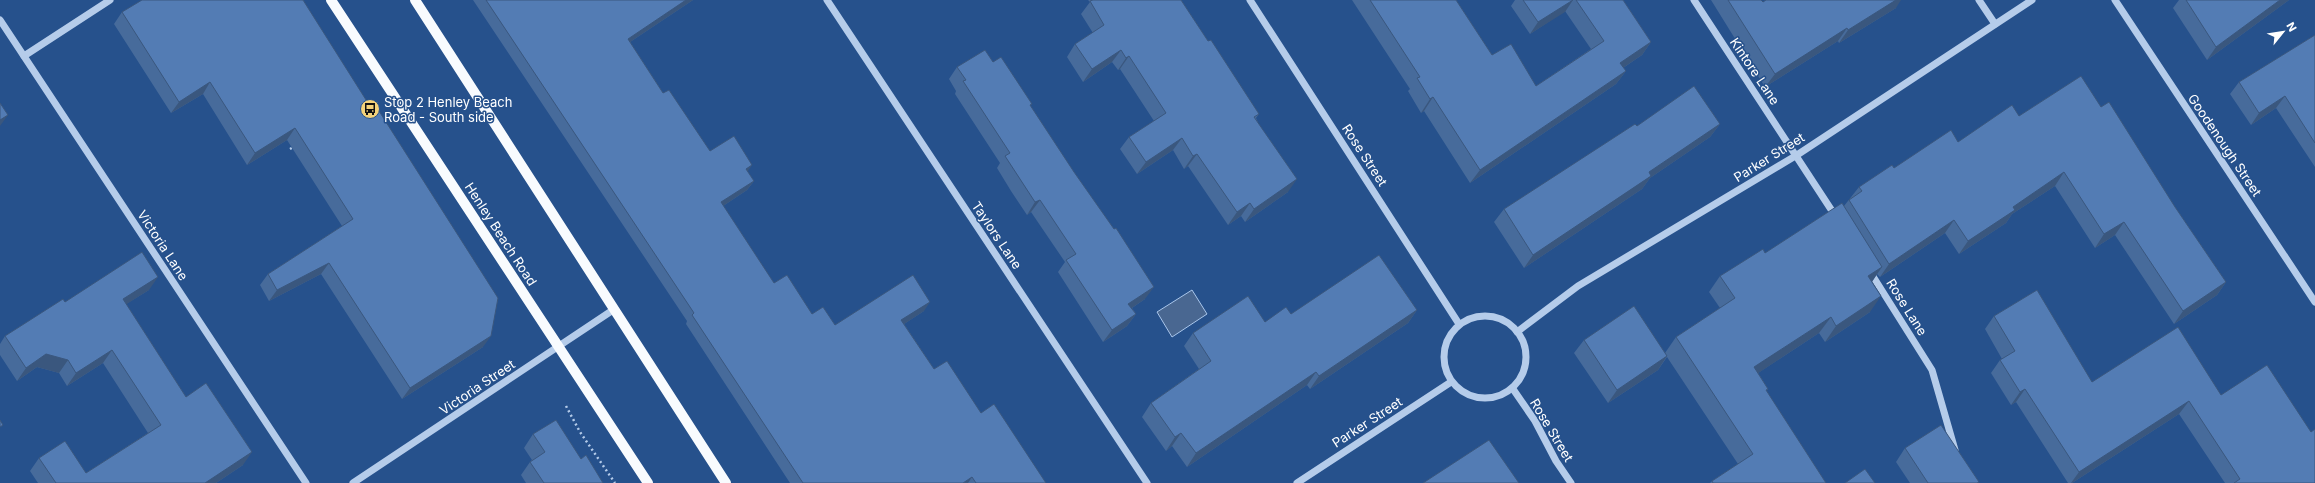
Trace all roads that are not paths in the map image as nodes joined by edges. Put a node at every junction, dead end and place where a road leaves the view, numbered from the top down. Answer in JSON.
{"nodes":[{"id":1,"x":110,"y":0,"type":"edge"},
{"id":2,"x":331,"y":0,"type":"edge"},
{"id":3,"x":415,"y":0,"type":"edge"},
{"id":4,"x":827,"y":0,"type":"edge"},
{"id":5,"x":1250,"y":0,"type":"edge"},
{"id":6,"x":1694,"y":0,"type":"edge"},
{"id":7,"x":1980,"y":0,"type":"edge"},
{"id":8,"x":2032,"y":0,"type":"edge"},
{"id":9,"x":2115,"y":0,"type":"edge"},
{"id":10,"x":0,"y":20,"type":"edge"},
{"id":11,"x":1995,"y":24,"type":"junction"},
{"id":12,"x":24,"y":56,"type":"junction"},
{"id":13,"x":1797,"y":155,"type":"junction"},
{"id":14,"x":1842,"y":226,"type":"edge"},
{"id":15,"x":1866,"y":265,"type":"edge"},
{"id":16,"x":2315,"y":302,"type":"edge"},
{"id":17,"x":613,"y":310,"type":"junction"},
{"id":18,"x":1459,"y":324,"type":"junction"},
{"id":19,"x":1518,"y":332,"type":"junction"},
{"id":20,"x":560,"y":346,"type":"junction"},
{"id":21,"x":1451,"y":382,"type":"junction"},
{"id":22,"x":1513,"y":389,"type":"junction"},
{"id":23,"x":1956,"y":454,"type":"edge"},
{"id":24,"x":306,"y":483,"type":"edge"},
{"id":25,"x":353,"y":483,"type":"edge"},
{"id":26,"x":648,"y":483,"type":"edge"},
{"id":27,"x":726,"y":483,"type":"edge"},
{"id":28,"x":1147,"y":483,"type":"edge"},
{"id":29,"x":1297,"y":483,"type":"edge"},
{"id":30,"x":1571,"y":483,"type":"edge"}],
"edges":[{"from":1,"to":12,"type":"street"},
{"from":2,"to":20,"type":"main road","name":"Henley Beach Road"},
{"from":3,"to":17,"type":"main road"},
{"from":4,"to":28,"type":"street","name":"Taylors Lane"},
{"from":5,"to":18,"type":"street","name":"Rose Street"},
{"from":6,"to":13,"type":"street","name":"Kintore Lane"},
{"from":7,"to":11,"type":"street"},
{"from":8,"to":11,"type":"street","name":"Parker Street"},
{"from":9,"to":16,"type":"street","name":"Goodenough Street"},
{"from":10,"to":12,"type":"street","name":"Victoria Lane"},
{"from":11,"to":13,"type":"street","name":"Parker Street"},
{"from":12,"to":24,"type":"street","name":"Victoria Lane"},
{"from":13,"to":14,"type":"street"},
{"from":13,"to":19,"type":"street","name":"Parker Street"},
{"from":15,"to":23,"type":"street","name":"Rose Lane"},
{"from":17,"to":20,"type":"street","name":"Victoria Street"},
{"from":17,"to":27,"type":"main road"},
{"from":18,"to":19,"type":"street"},
{"from":18,"to":21,"type":"street"},
{"from":19,"to":22,"type":"street"},
{"from":20,"to":25,"type":"street","name":"Victoria Street"},
{"from":20,"to":26,"type":"main road","name":"Henley Beach Road"},
{"from":21,"to":22,"type":"street"},
{"from":21,"to":29,"type":"street","name":"Parker Street"},
{"from":22,"to":30,"type":"street","name":"Rose Street"}]}
